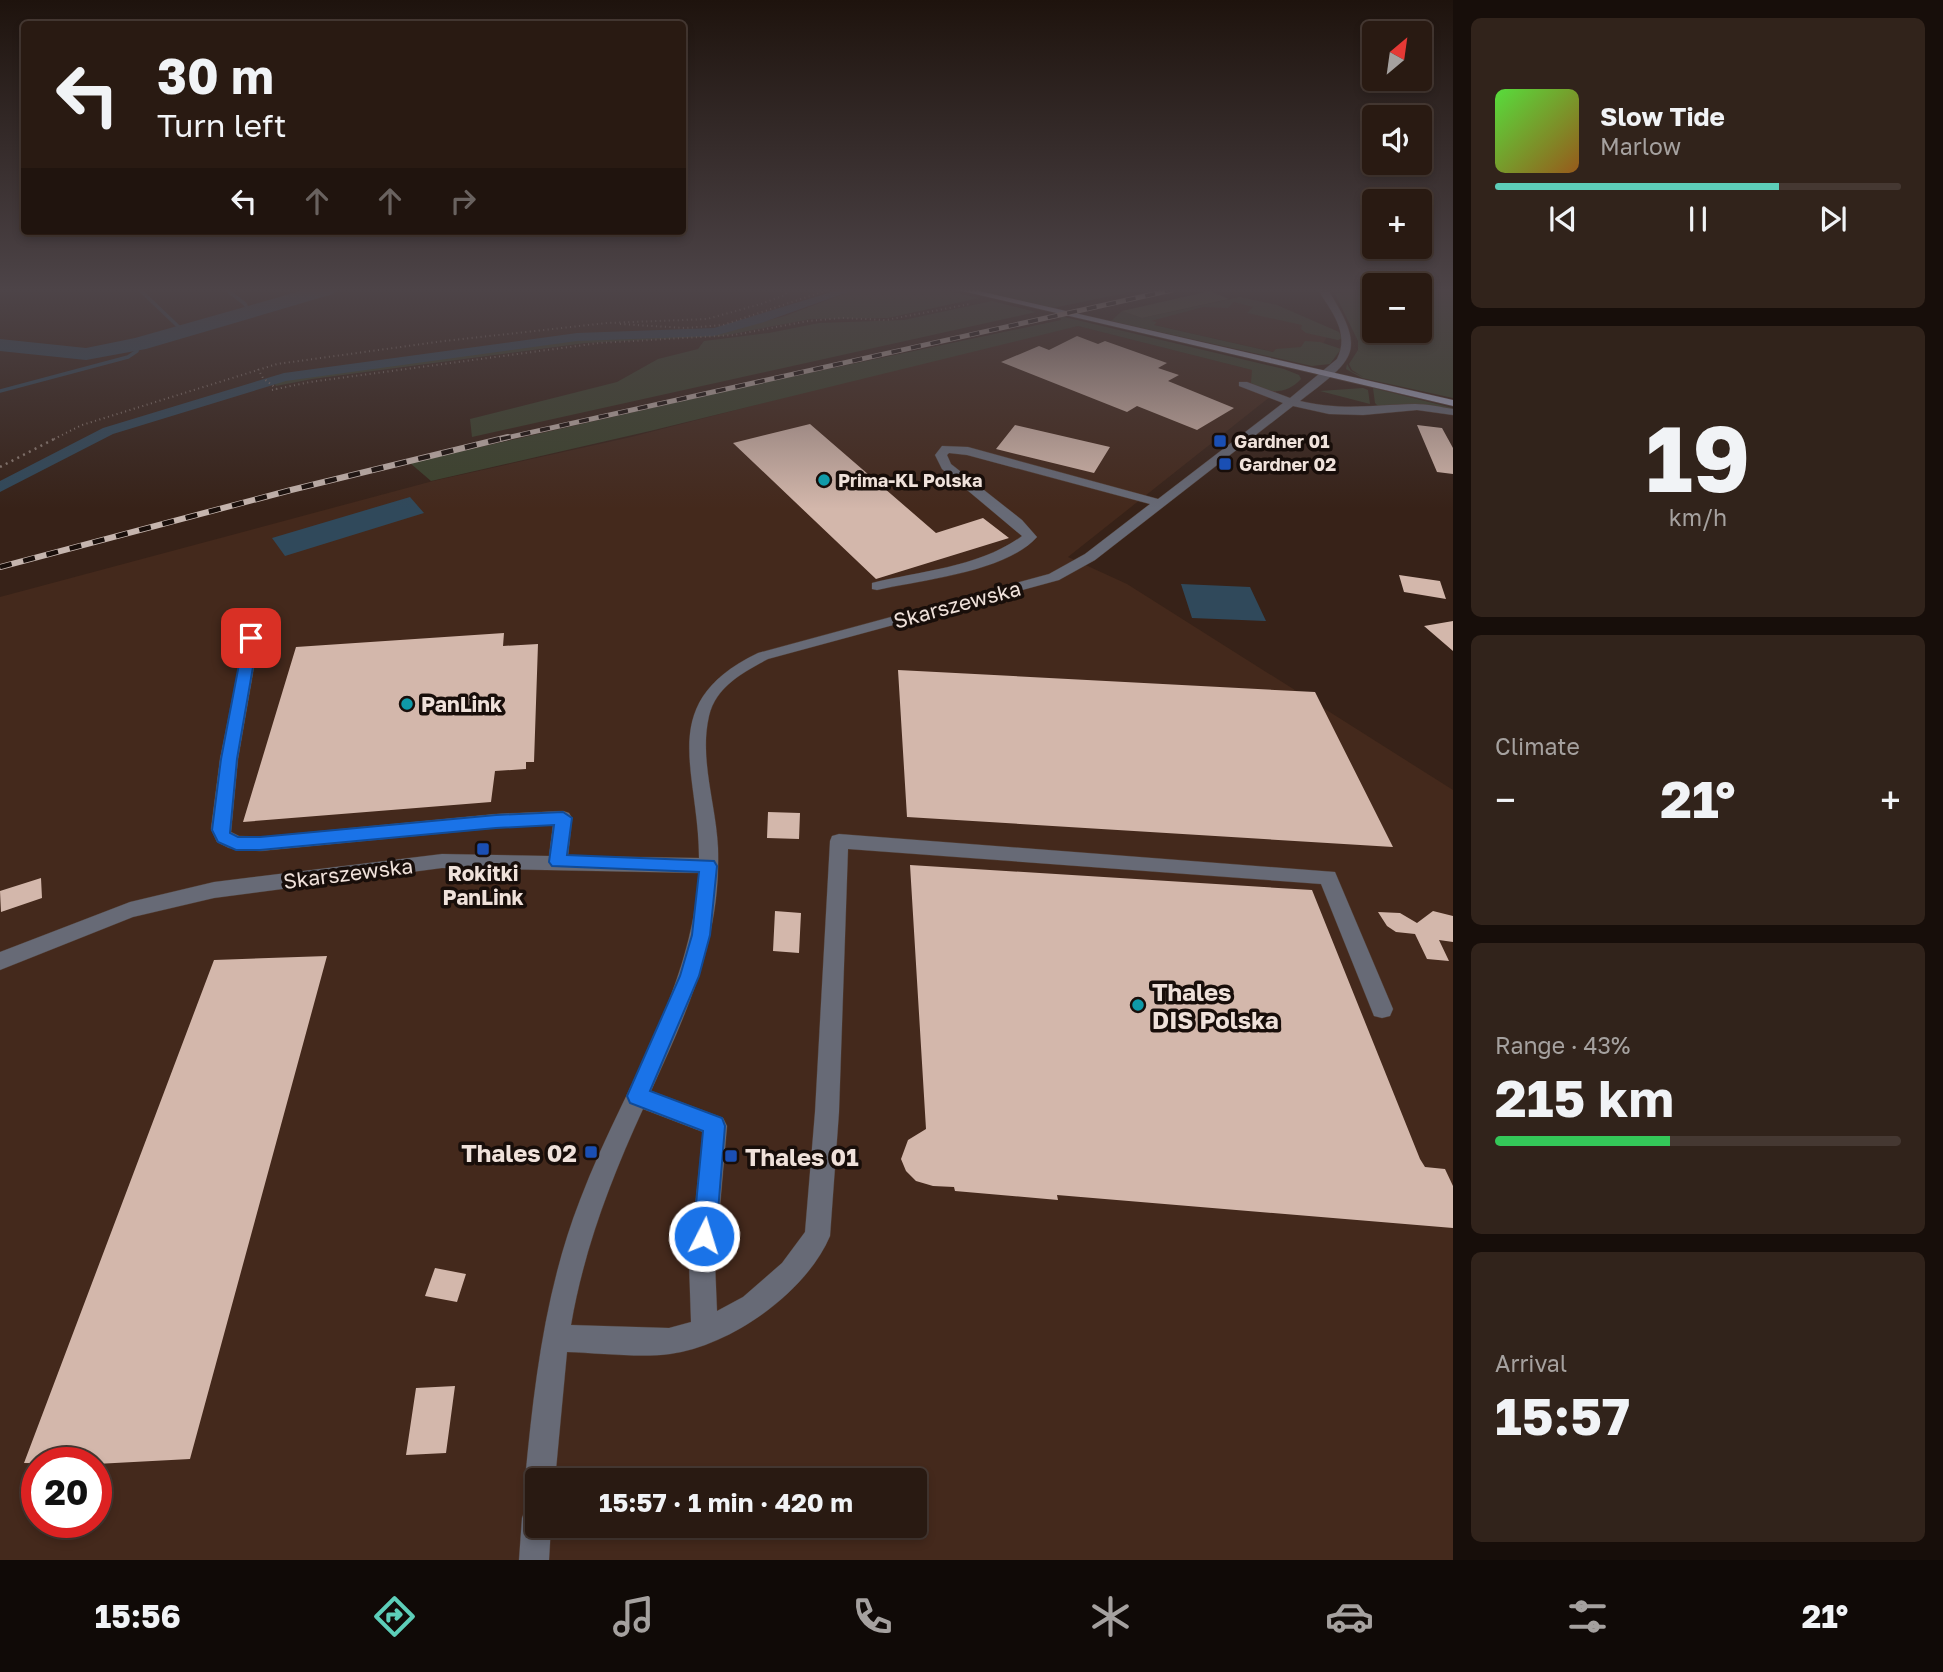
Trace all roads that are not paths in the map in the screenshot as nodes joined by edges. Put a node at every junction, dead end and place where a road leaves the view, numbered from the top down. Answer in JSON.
{"nodes":[{"id":1,"x":1282,"y":363,"type":"edge"},
{"id":2,"x":1338,"y":363,"type":"edge"},
{"id":3,"x":1327,"y":373,"type":"junction"},
{"id":4,"x":1243,"y":384,"type":"dead end"},
{"id":5,"x":1290,"y":401,"type":"junction"},
{"id":6,"x":1453,"y":402,"type":"edge"},
{"id":7,"x":1453,"y":412,"type":"edge"},
{"id":8,"x":1160,"y":503,"type":"junction"},
{"id":9,"x":877,"y":586,"type":"dead end"},
{"id":10,"x":255,"y":621,"type":"dead end"},
{"id":11,"x":558,"y":862,"type":"junction"},
{"id":12,"x":708,"y":866,"type":"junction"},
{"id":13,"x":0,"y":961,"type":"edge"},
{"id":14,"x":1382,"y":1009,"type":"dead end"},
{"id":15,"x":637,"y":1096,"type":"junction"},
{"id":16,"x":705,"y":1332,"type":"junction"},
{"id":17,"x":556,"y":1338,"type":"junction"},
{"id":18,"x":541,"y":1468,"type":"edge"},
{"id":19,"x":536,"y":1538,"type":"edge"},
{"id":20,"x":534,"y":1560,"type":"edge"}],
"edges":[{"from":1,"to":3,"type":"main road"},
{"from":2,"to":3,"type":"street","name":"Skarszewska"},
{"from":3,"to":5,"type":"street","name":"Skarszewska"},
{"from":3,"to":6,"type":"main road"},
{"from":4,"to":5,"type":"street"},
{"from":5,"to":7,"type":"street"},
{"from":5,"to":8,"type":"street","name":"Skarszewska"},
{"from":8,"to":9,"type":"street"},
{"from":8,"to":12,"type":"street","name":"Skarszewska"},
{"from":10,"to":11,"type":"street"},
{"from":11,"to":12,"type":"street","name":"Skarszewska"},
{"from":11,"to":13,"type":"street","name":"Skarszewska"},
{"from":12,"to":15,"type":"street","name":"Skarszewska"},
{"from":14,"to":16,"type":"street"},
{"from":15,"to":16,"type":"street"},
{"from":15,"to":17,"type":"street","name":"Skarszewska"},
{"from":16,"to":17,"type":"street"},
{"from":17,"to":18,"type":"street","name":"Skarszewska"},
{"from":19,"to":20,"type":"street"}]}
